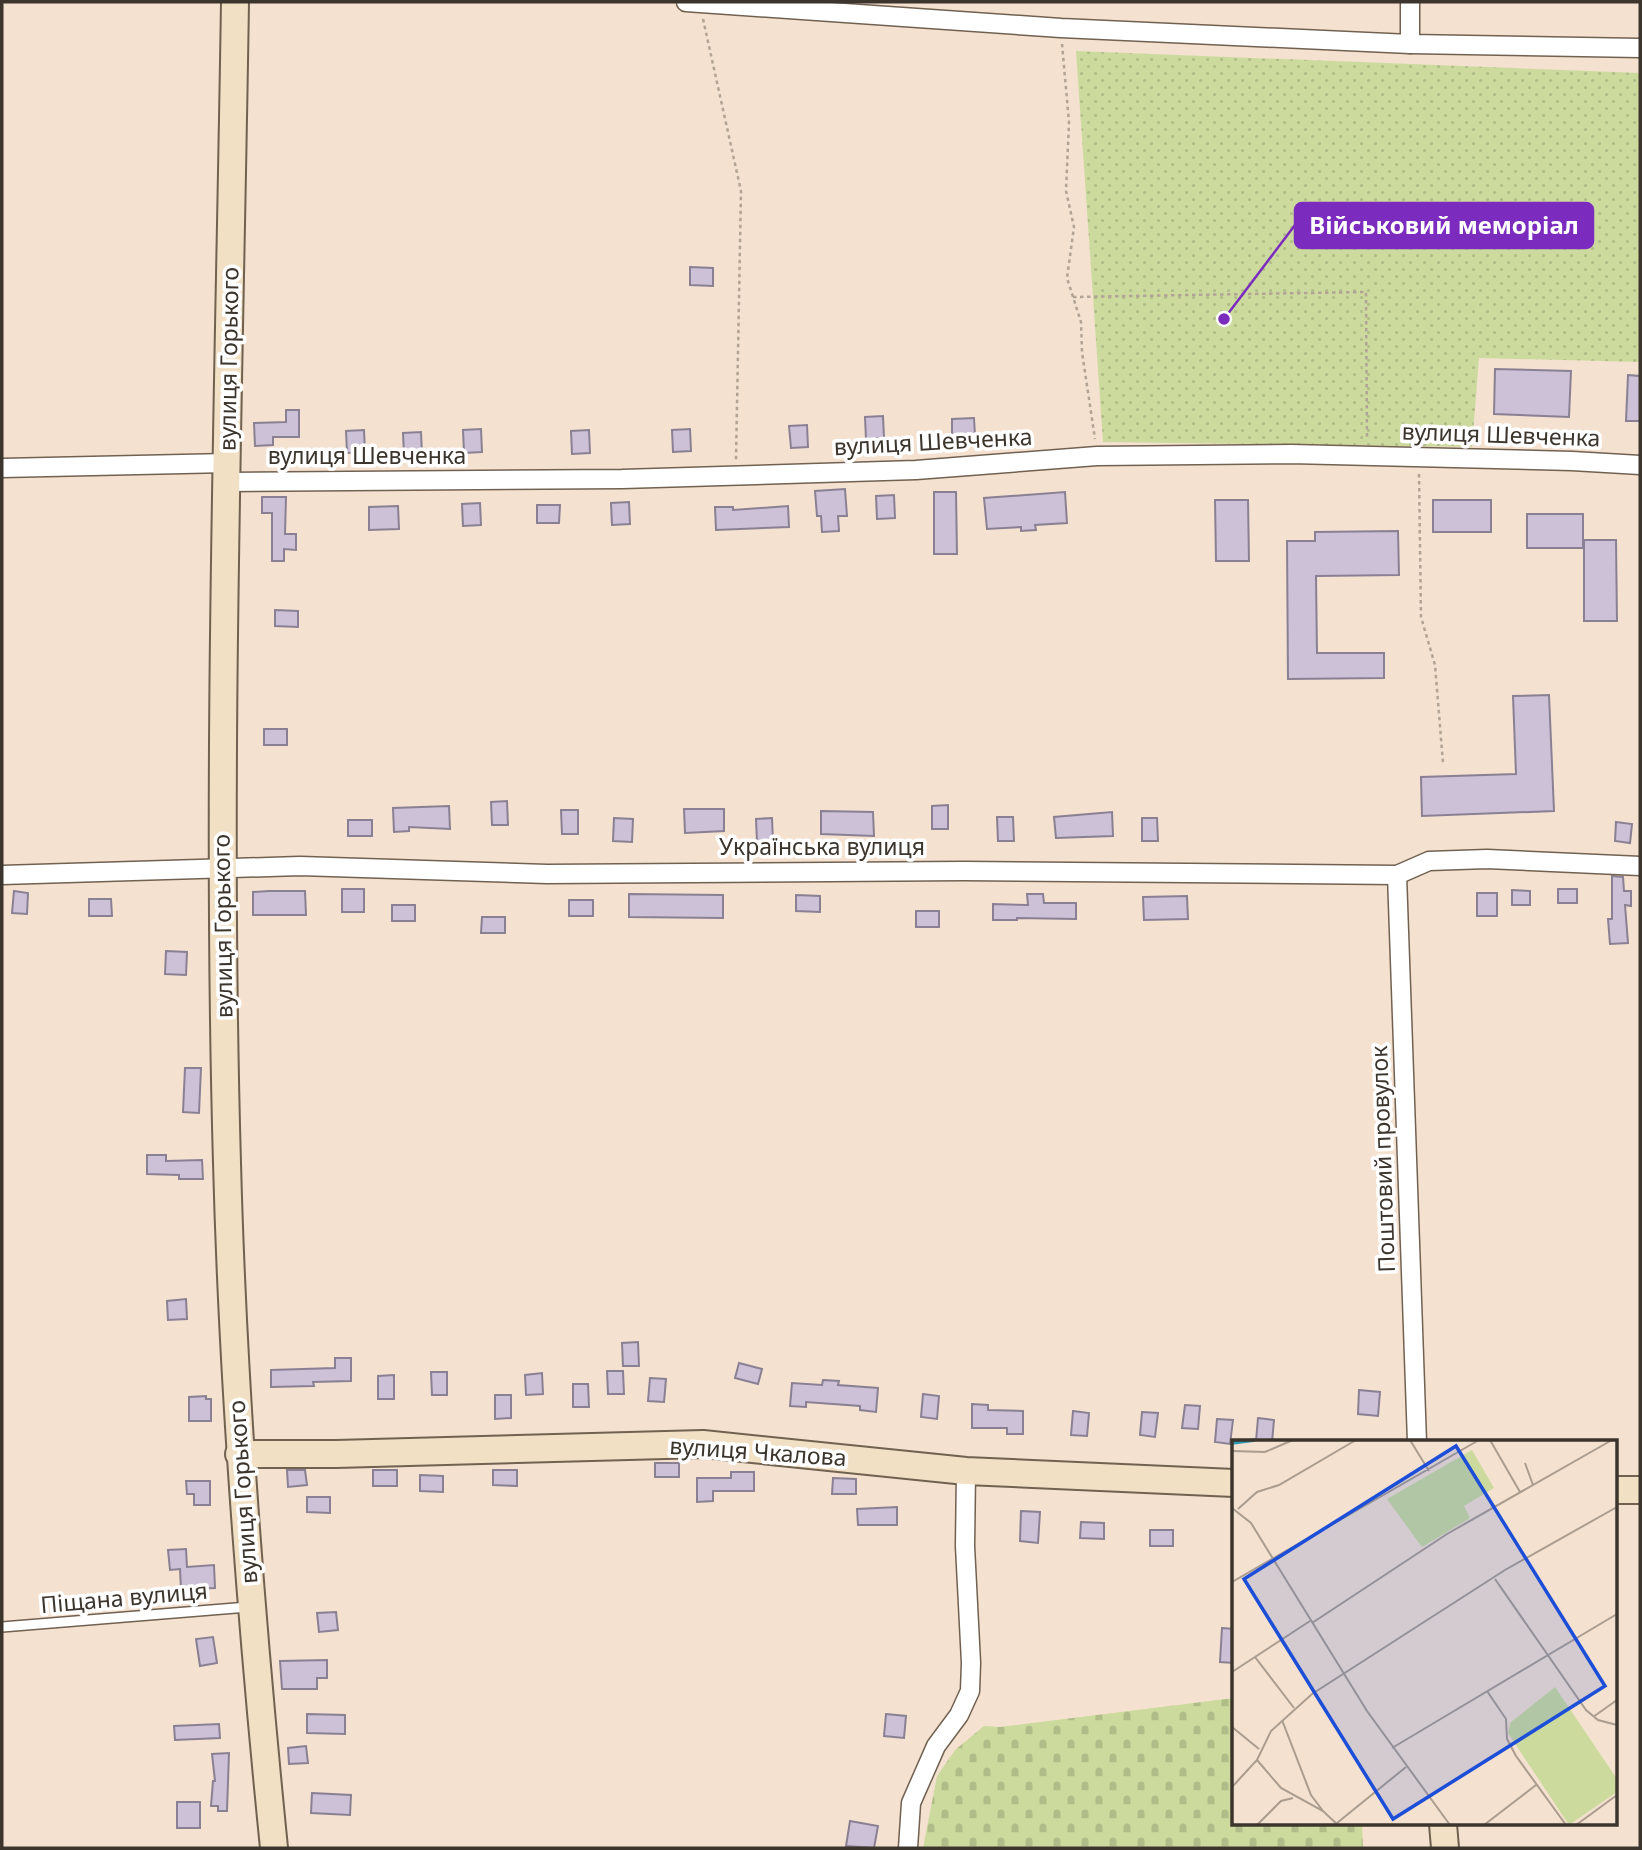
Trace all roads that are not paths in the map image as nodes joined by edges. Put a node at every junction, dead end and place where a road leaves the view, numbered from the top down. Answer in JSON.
{"nodes":[{"id":1,"x":235,"y":2,"type":"edge"},
{"id":2,"x":686,"y":2,"type":"edge"},
{"id":3,"x":699,"y":2,"type":"edge"},
{"id":4,"x":1410,"y":2,"type":"edge"},
{"id":5,"x":1410,"y":44,"type":"junction"},
{"id":6,"x":1640,"y":48,"type":"edge"},
{"id":7,"x":1640,"y":465,"type":"edge"},
{"id":8,"x":2,"y":468,"type":"edge"},
{"id":9,"x":228,"y":472,"type":"junction"},
{"id":10,"x":1640,"y":866,"type":"edge"},
{"id":11,"x":222,"y":870,"type":"junction"},
{"id":12,"x":2,"y":875,"type":"edge"},
{"id":13,"x":1398,"y":875,"type":"junction"},
{"id":14,"x":1417,"y":1440,"type":"edge"},
{"id":15,"x":239,"y":1454,"type":"junction"},
{"id":16,"x":965,"y":1471,"type":"junction"},
{"id":17,"x":1232,"y":1483,"type":"edge"},
{"id":18,"x":1618,"y":1490,"type":"edge"},
{"id":19,"x":1640,"y":1490,"type":"edge"},
{"id":20,"x":250,"y":1607,"type":"junction"},
{"id":21,"x":2,"y":1628,"type":"edge"},
{"id":22,"x":1443,"y":1826,"type":"edge"},
{"id":23,"x":274,"y":1848,"type":"edge"},
{"id":24,"x":908,"y":1848,"type":"edge"},
{"id":25,"x":1445,"y":1848,"type":"edge"}],
"edges":[{"from":1,"to":9,"type":"street","name":"вулиця Горького"},
{"from":2,"to":3,"type":"street"},
{"from":3,"to":5,"type":"street"},
{"from":4,"to":5,"type":"street"},
{"from":5,"to":6,"type":"street"},
{"from":7,"to":9,"type":"street","name":"вулиця Шевченка"},
{"from":8,"to":9,"type":"street","name":"вулиця Шевченка"},
{"from":9,"to":11,"type":"street","name":"вулиця Горького"},
{"from":10,"to":13,"type":"street","name":"Українська вулиця"},
{"from":11,"to":12,"type":"street","name":"Українська вулиця"},
{"from":11,"to":13,"type":"street","name":"Українська вулиця"},
{"from":11,"to":15,"type":"street","name":"вулиця Горького"},
{"from":13,"to":14,"type":"street","name":"Поштовий провулок"},
{"from":15,"to":16,"type":"street","name":"вулиця Чкалова"},
{"from":15,"to":20,"type":"street","name":"вулиця Горького"},
{"from":16,"to":17,"type":"street","name":"вулиця Чкалова"},
{"from":16,"to":24,"type":"street"},
{"from":18,"to":19,"type":"street"},
{"from":20,"to":21,"type":"lane","name":"Піщана вулиця"},
{"from":20,"to":23,"type":"street","name":"вулиця Горького"},
{"from":22,"to":25,"type":"street"}]}
